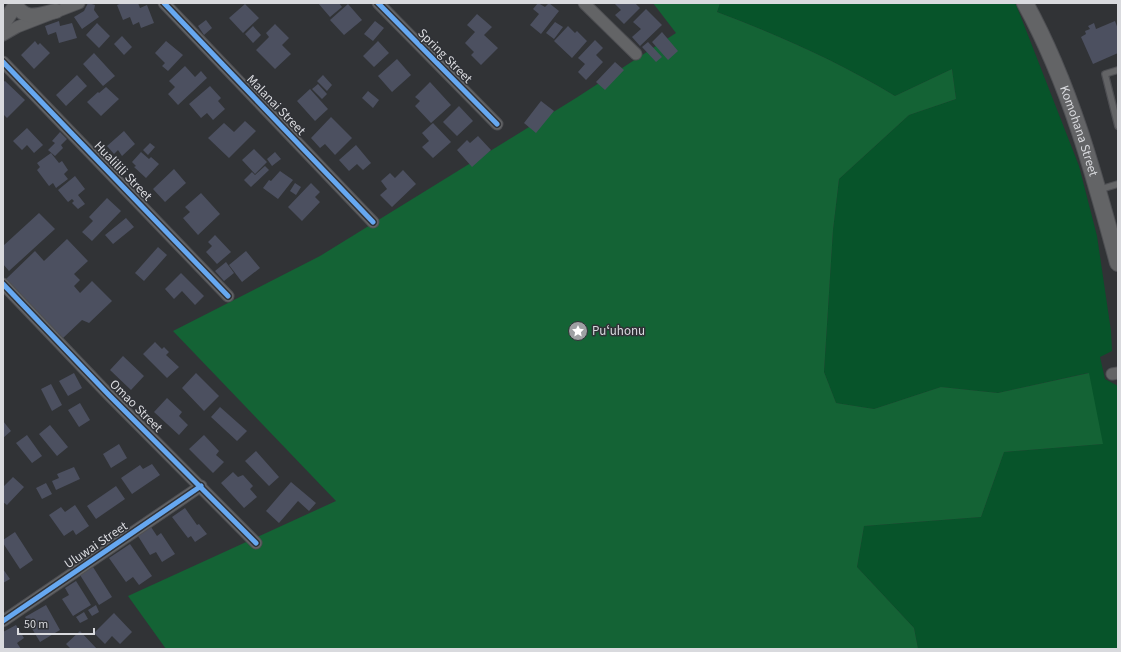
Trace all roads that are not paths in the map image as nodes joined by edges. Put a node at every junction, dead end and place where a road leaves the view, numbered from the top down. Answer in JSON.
{"nodes":[{"id":1,"x":79,"y":3,"type":"edge"},
{"id":2,"x":164,"y":3,"type":"edge"},
{"id":3,"x":378,"y":3,"type":"edge"},
{"id":4,"x":584,"y":3,"type":"edge"},
{"id":5,"x":1025,"y":3,"type":"edge"},
{"id":6,"x":17,"y":4,"type":"edge"},
{"id":7,"x":56,"y":11,"type":"junction"},
{"id":8,"x":3,"y":24,"type":"edge"},
{"id":9,"x":3,"y":35,"type":"edge"},
{"id":10,"x":636,"y":54,"type":"dead end"},
{"id":11,"x":3,"y":62,"type":"edge"},
{"id":12,"x":1118,"y":70,"type":"edge"},
{"id":13,"x":497,"y":124,"type":"dead end"},
{"id":14,"x":1118,"y":126,"type":"edge"},
{"id":15,"x":1118,"y":184,"type":"edge"},
{"id":16,"x":1098,"y":190,"type":"junction"},
{"id":17,"x":373,"y":222,"type":"dead end"},
{"id":18,"x":1118,"y":263,"type":"edge"},
{"id":19,"x":3,"y":284,"type":"edge"},
{"id":20,"x":228,"y":296,"type":"dead end"},
{"id":21,"x":201,"y":486,"type":"junction"},
{"id":22,"x":256,"y":543,"type":"dead end"},
{"id":23,"x":3,"y":621,"type":"edge"}],
"edges":[{"from":1,"to":7,"type":"street"},
{"from":2,"to":17,"type":"street","name":"Malanai Street"},
{"from":3,"to":13,"type":"street","name":"Spring Street"},
{"from":4,"to":10,"type":"street"},
{"from":5,"to":16,"type":"main road","name":"Komohana Street"},
{"from":6,"to":7,"type":"street"},
{"from":6,"to":8,"type":"street"},
{"from":7,"to":9,"type":"street"},
{"from":11,"to":20,"type":"street","name":"Hualilili Street"},
{"from":12,"to":14,"type":"lane"},
{"from":15,"to":16,"type":"lane"},
{"from":16,"to":18,"type":"main road","name":"Komohana Street"},
{"from":19,"to":21,"type":"street","name":"Omao Street"},
{"from":21,"to":22,"type":"street","name":"Omao Street"},
{"from":21,"to":23,"type":"street","name":"Uluwai Street"}]}
